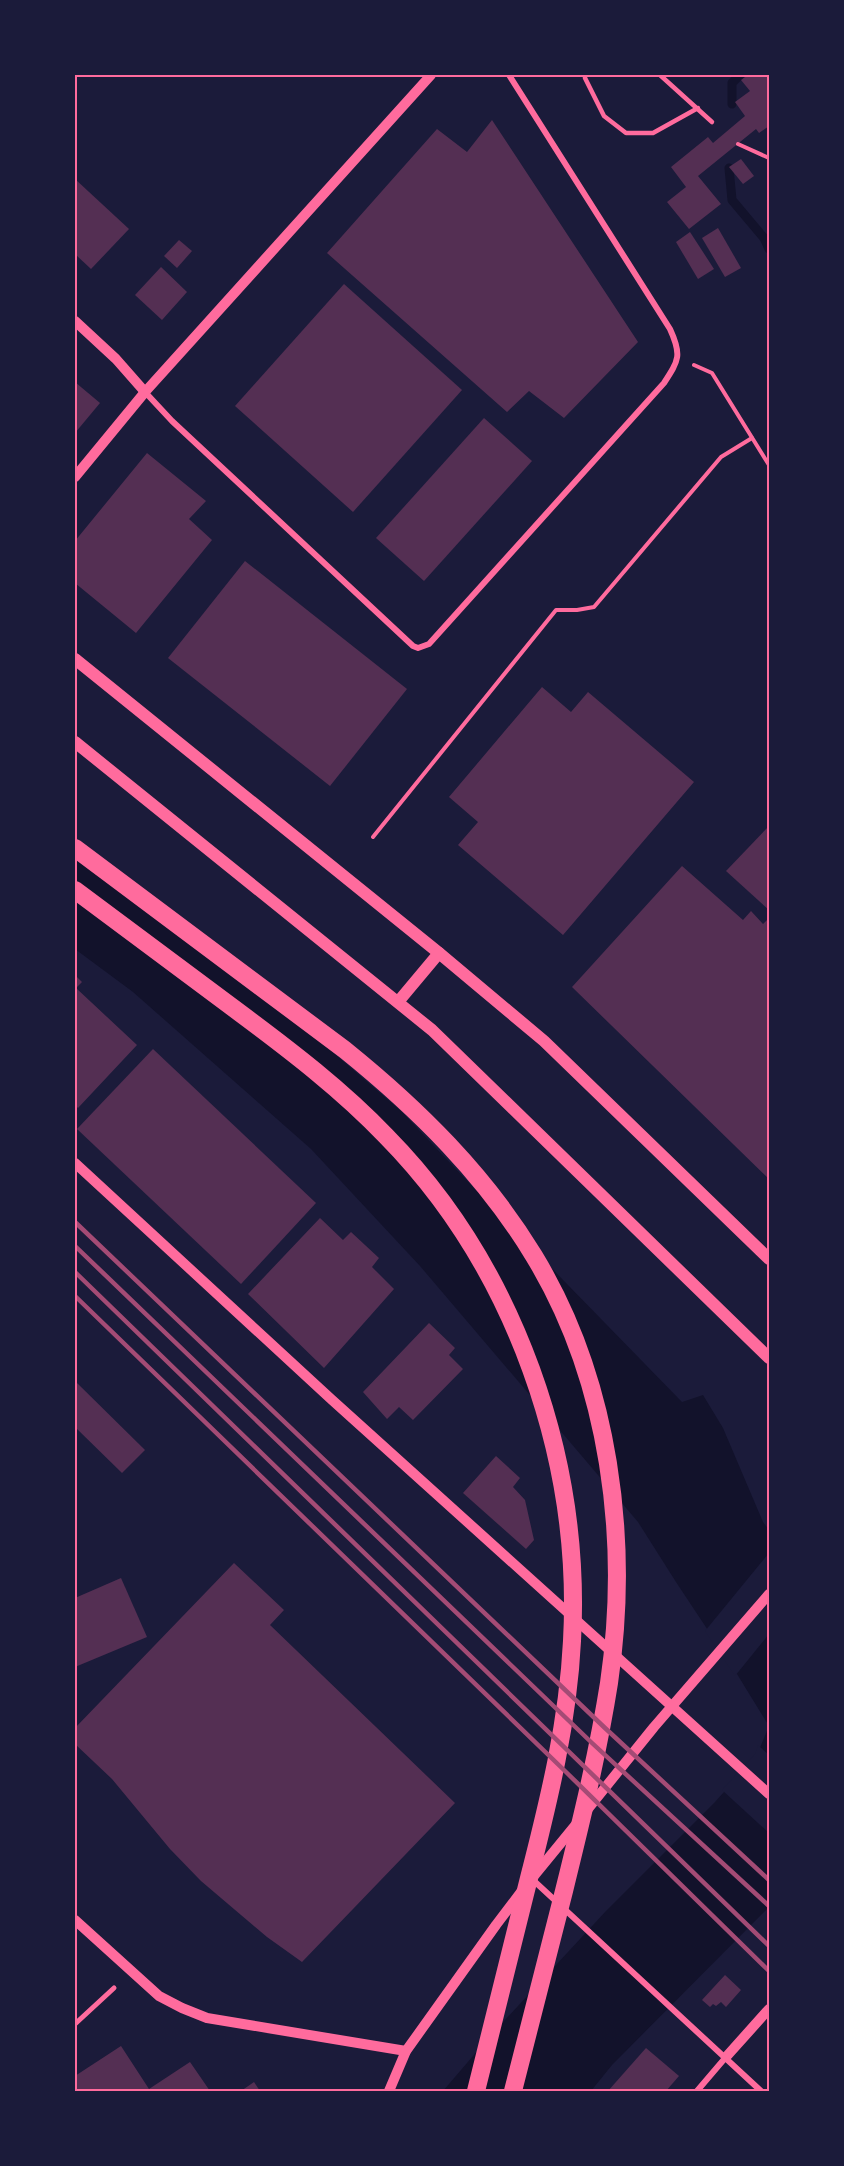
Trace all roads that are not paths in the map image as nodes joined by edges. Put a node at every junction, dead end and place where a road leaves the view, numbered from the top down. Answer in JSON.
{"nodes":[{"id":1,"x":431,"y":75,"type":"edge"},
{"id":2,"x":509,"y":75,"type":"edge"},
{"id":3,"x":585,"y":75,"type":"edge"},
{"id":4,"x":660,"y":75,"type":"edge"},
{"id":5,"x":698,"y":108,"type":"junction"},
{"id":6,"x":712,"y":122,"type":"dead end"},
{"id":7,"x":75,"y":321,"type":"edge"},
{"id":8,"x":145,"y":392,"type":"junction"},
{"id":9,"x":75,"y":477,"type":"edge"},
{"id":10,"x":75,"y":659,"type":"edge"},
{"id":11,"x":75,"y":742,"type":"edge"},
{"id":12,"x":75,"y":848,"type":"edge"},
{"id":13,"x":75,"y":890,"type":"edge"},
{"id":14,"x":440,"y":953,"type":"junction"},
{"id":15,"x":398,"y":1002,"type":"junction"},
{"id":16,"x":75,"y":1162,"type":"edge"},
{"id":17,"x":769,"y":1259,"type":"edge"},
{"id":18,"x":769,"y":1358,"type":"edge"},
{"id":19,"x":769,"y":1594,"type":"edge"},
{"id":20,"x":672,"y":1708,"type":"junction"},
{"id":21,"x":769,"y":1794,"type":"edge"},
{"id":22,"x":531,"y":1879,"type":"junction"},
{"id":23,"x":75,"y":1920,"type":"edge"},
{"id":24,"x":114,"y":1988,"type":"dead end"},
{"id":25,"x":769,"y":2009,"type":"edge"},
{"id":26,"x":75,"y":2024,"type":"edge"},
{"id":27,"x":406,"y":2051,"type":"junction"},
{"id":28,"x":726,"y":2057,"type":"junction"},
{"id":29,"x":389,"y":2091,"type":"edge"},
{"id":30,"x":476,"y":2091,"type":"edge"},
{"id":31,"x":513,"y":2091,"type":"edge"},
{"id":32,"x":697,"y":2091,"type":"edge"},
{"id":33,"x":761,"y":2091,"type":"edge"}],
"edges":[{"from":1,"to":8,"type":"street"},
{"from":2,"to":8,"type":"street"},
{"from":3,"to":5,"type":"lane"},
{"from":4,"to":5,"type":"lane"},
{"from":5,"to":6,"type":"lane"},
{"from":7,"to":8,"type":"street"},
{"from":8,"to":9,"type":"street"},
{"from":10,"to":14,"type":"main road"},
{"from":11,"to":15,"type":"main road"},
{"from":12,"to":31,"type":"highway"},
{"from":13,"to":30,"type":"highway"},
{"from":14,"to":15,"type":"main road"},
{"from":14,"to":17,"type":"main road"},
{"from":15,"to":18,"type":"main road"},
{"from":16,"to":20,"type":"street"},
{"from":19,"to":20,"type":"street"},
{"from":20,"to":21,"type":"street"},
{"from":20,"to":22,"type":"street"},
{"from":22,"to":27,"type":"street"},
{"from":22,"to":28,"type":"street"},
{"from":23,"to":27,"type":"street"},
{"from":24,"to":26,"type":"street"},
{"from":25,"to":28,"type":"street"},
{"from":27,"to":29,"type":"street"},
{"from":28,"to":32,"type":"street"},
{"from":28,"to":33,"type":"street"}]}
